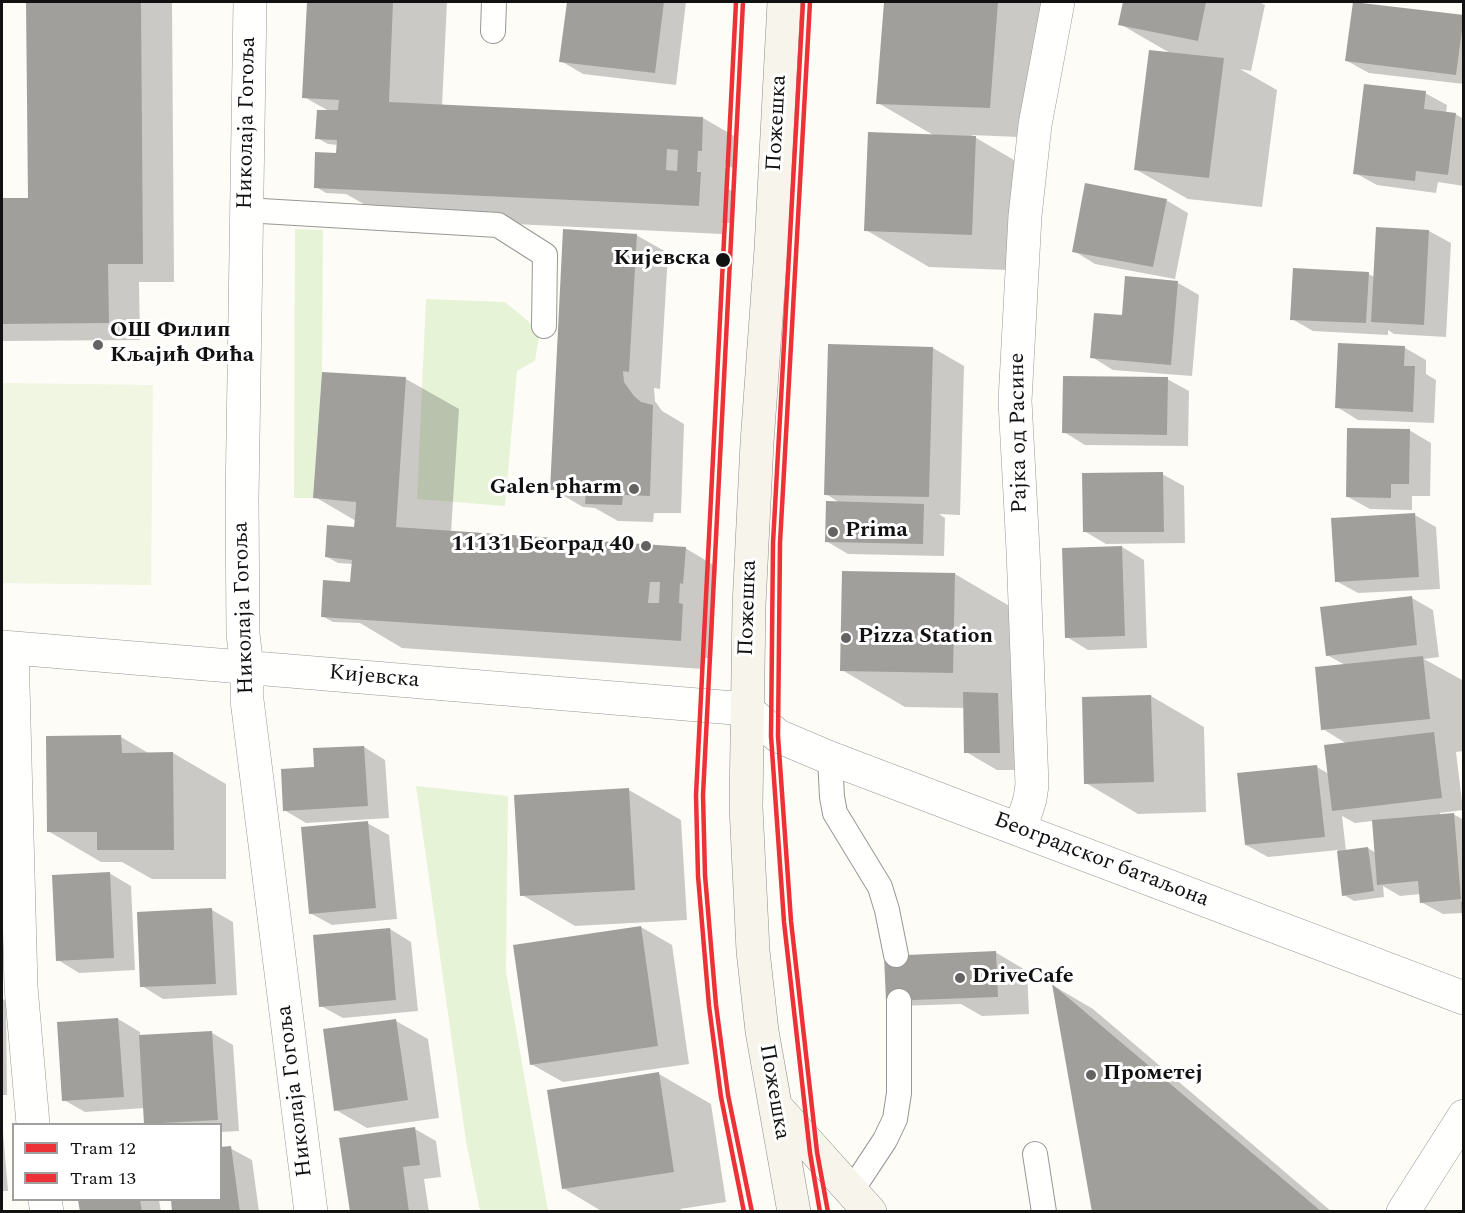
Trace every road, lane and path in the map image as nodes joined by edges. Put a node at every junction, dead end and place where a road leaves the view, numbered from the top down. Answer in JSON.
{"nodes":[{"id":1,"x":250,"y":2,"type":"edge"},
{"id":2,"x":494,"y":2,"type":"edge"},
{"id":3,"x":784,"y":2,"type":"edge"},
{"id":4,"x":1058,"y":2,"type":"edge"},
{"id":5,"x":493,"y":31,"type":"dead end"},
{"id":6,"x":245,"y":210,"type":"junction"},
{"id":7,"x":544,"y":326,"type":"dead end"},
{"id":8,"x":7,"y":648,"type":"edge"},
{"id":9,"x":247,"y":668,"type":"junction"},
{"id":10,"x":746,"y":710,"type":"junction"},
{"id":11,"x":830,"y":758,"type":"junction"},
{"id":12,"x":1020,"y":830,"type":"junction"},
{"id":13,"x":896,"y":955,"type":"dead end"},
{"id":14,"x":1464,"y":998,"type":"edge"},
{"id":15,"x":899,"y":1001,"type":"dead end"},
{"id":16,"x":777,"y":1108,"type":"junction"},
{"id":17,"x":1464,"y":1116,"type":"edge"},
{"id":18,"x":33,"y":1123,"type":"edge"},
{"id":19,"x":1035,"y":1154,"type":"dead end"},
{"id":20,"x":861,"y":1201,"type":"edge"},
{"id":21,"x":311,"y":1212,"type":"edge"},
{"id":22,"x":794,"y":1212,"type":"edge"},
{"id":23,"x":1044,"y":1212,"type":"edge"},
{"id":24,"x":1403,"y":1212,"type":"edge"}],
"edges":[{"from":1,"to":6,"type":"street","name":"Николаја Гогоља"},
{"from":2,"to":5,"type":"lane"},
{"from":3,"to":10,"type":"main road","name":"Пожешка"},
{"from":4,"to":12,"type":"street","name":"Рајка од Расине"},
{"from":6,"to":7,"type":"lane"},
{"from":6,"to":9,"type":"street","name":"Николаја Гогоља"},
{"from":8,"to":9,"type":"street","name":"Кијевска"},
{"from":8,"to":18,"type":"street"},
{"from":9,"to":10,"type":"street","name":"Кијевска"},
{"from":9,"to":21,"type":"street","name":"Николаја Гогоља"},
{"from":10,"to":11,"type":"street","name":"Београдског батаљона"},
{"from":10,"to":16,"type":"main road","name":"Пожешка"},
{"from":11,"to":12,"type":"street","name":"Београдског батаљона"},
{"from":11,"to":13,"type":"lane"},
{"from":12,"to":14,"type":"street","name":"Београдског батаљона"},
{"from":15,"to":20,"type":"lane"},
{"from":16,"to":20,"type":"main road"},
{"from":16,"to":22,"type":"main road","name":"Пожешка"},
{"from":17,"to":24,"type":"street"},
{"from":19,"to":23,"type":"lane"}]}
